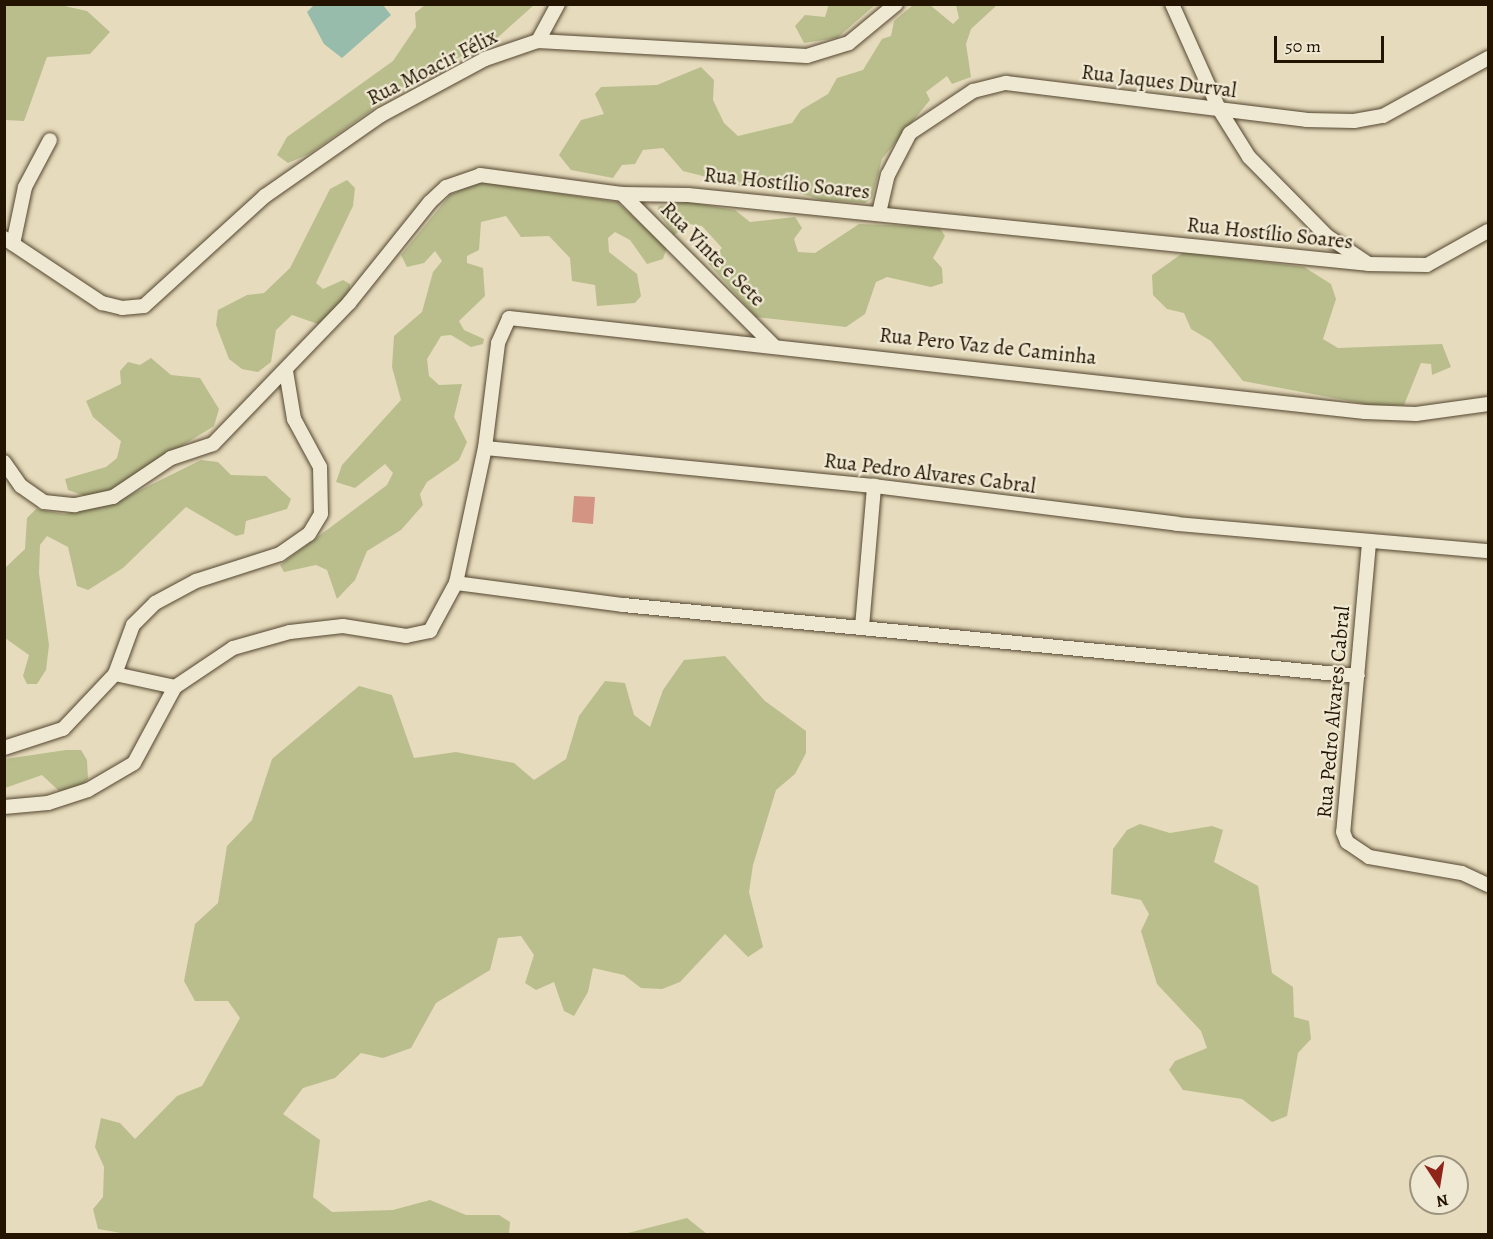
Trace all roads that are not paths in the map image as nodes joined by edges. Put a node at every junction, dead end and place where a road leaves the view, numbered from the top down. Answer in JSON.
{"nodes":[{"id":1,"x":558,"y":4,"type":"edge"},
{"id":2,"x":896,"y":4,"type":"edge"},
{"id":3,"x":1172,"y":4,"type":"edge"},
{"id":4,"x":538,"y":41,"type":"junction"},
{"id":5,"x":1488,"y":58,"type":"edge"},
{"id":6,"x":1219,"y":109,"type":"junction"},
{"id":7,"x":50,"y":140,"type":"dead end"},
{"id":8,"x":622,"y":194,"type":"junction"},
{"id":9,"x":879,"y":213,"type":"junction"},
{"id":10,"x":1488,"y":231,"type":"edge"},
{"id":11,"x":9,"y":241,"type":"edge"},
{"id":12,"x":1368,"y":264,"type":"junction"},
{"id":13,"x":773,"y":345,"type":"junction"},
{"id":14,"x":286,"y":371,"type":"junction"},
{"id":15,"x":1488,"y":404,"type":"edge"},
{"id":16,"x":485,"y":448,"type":"junction"},
{"id":17,"x":4,"y":462,"type":"edge"},
{"id":18,"x":874,"y":486,"type":"junction"},
{"id":19,"x":1369,"y":543,"type":"junction"},
{"id":20,"x":1488,"y":551,"type":"edge"},
{"id":21,"x":456,"y":583,"type":"junction"},
{"id":22,"x":862,"y":627,"type":"junction"},
{"id":23,"x":115,"y":674,"type":"junction"},
{"id":24,"x":1359,"y":676,"type":"junction"},
{"id":25,"x":175,"y":687,"type":"junction"},
{"id":26,"x":4,"y":748,"type":"edge"},
{"id":27,"x":4,"y":807,"type":"edge"},
{"id":28,"x":1488,"y":885,"type":"edge"}],
"edges":[{"from":1,"to":4,"type":"street"},
{"from":2,"to":4,"type":"street","name":"Rua Moacir Félix"},
{"from":3,"to":6,"type":"street"},
{"from":4,"to":11,"type":"street","name":"Rua Moacir Félix"},
{"from":5,"to":6,"type":"street","name":"Rua Jaques Durval"},
{"from":6,"to":9,"type":"street","name":"Rua Jaques Durval"},
{"from":6,"to":12,"type":"street"},
{"from":7,"to":11,"type":"street"},
{"from":8,"to":9,"type":"street","name":"Rua Hostílio Soares"},
{"from":8,"to":13,"type":"street","name":"Rua Vinte e Sete"},
{"from":8,"to":14,"type":"street","name":"Rua Hostílio Soares"},
{"from":9,"to":12,"type":"street","name":"Rua Hostílio Soares"},
{"from":10,"to":12,"type":"street","name":"Rua Hostílio Soares"},
{"from":13,"to":15,"type":"street","name":"Rua Pero Vaz de Caminha"},
{"from":13,"to":16,"type":"street","name":"Rua Pero Vaz de Caminha"},
{"from":14,"to":17,"type":"street","name":"Rua Hostílio Soares"},
{"from":14,"to":23,"type":"street"},
{"from":16,"to":18,"type":"street","name":"Rua Pedro Alvares Cabral"},
{"from":16,"to":21,"type":"street"},
{"from":18,"to":19,"type":"street","name":"Rua Pedro Alvares Cabral"},
{"from":18,"to":22,"type":"street"},
{"from":19,"to":20,"type":"street","name":"Rua Pedro Alvares Cabral"},
{"from":19,"to":24,"type":"street","name":"Rua Pedro Alvares Cabral"},
{"from":21,"to":22,"type":"street"},
{"from":21,"to":25,"type":"street"},
{"from":22,"to":24,"type":"street"},
{"from":23,"to":25,"type":"street"},
{"from":23,"to":26,"type":"street"},
{"from":24,"to":28,"type":"street","name":"Rua Pedro Alvares Cabral"},
{"from":25,"to":27,"type":"street"}]}
